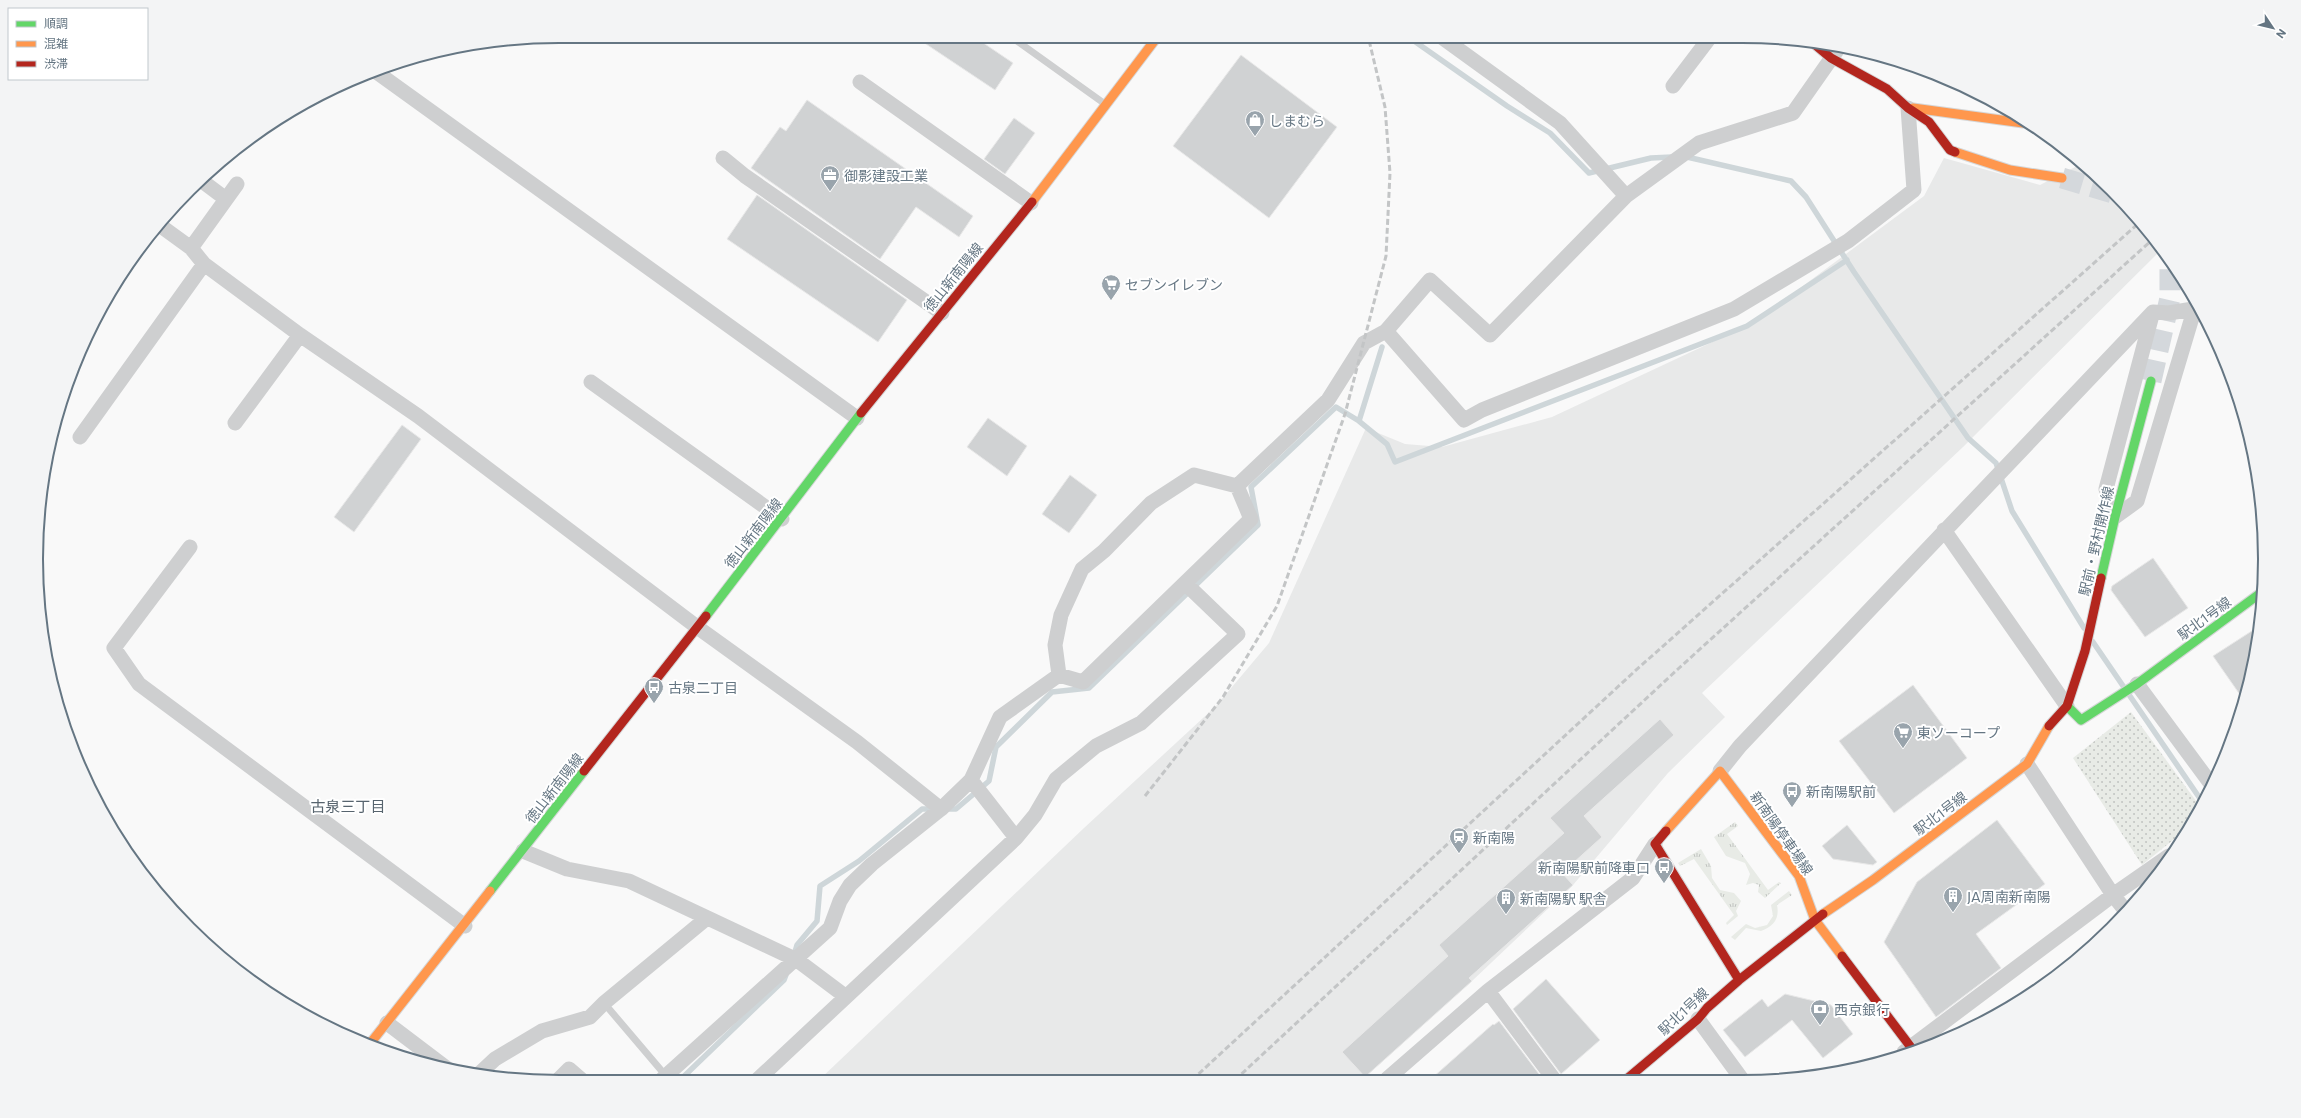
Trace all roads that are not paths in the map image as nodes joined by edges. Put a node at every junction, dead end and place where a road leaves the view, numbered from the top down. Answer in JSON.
{"nodes":[{"id":1,"x":1020,"y":43,"type":"edge"},
{"id":2,"x":1153,"y":43,"type":"edge"},
{"id":3,"x":1450,"y":43,"type":"edge"},
{"id":4,"x":1706,"y":43,"type":"edge"},
{"id":5,"x":1820,"y":49,"type":"edge"},
{"id":6,"x":1836,"y":52,"type":"edge"},
{"id":7,"x":1831,"y":58,"type":"junction"},
{"id":8,"x":380,"y":75,"type":"edge"},
{"id":9,"x":860,"y":82,"type":"dead end"},
{"id":10,"x":1673,"y":86,"type":"dead end"},
{"id":11,"x":1107,"y":105,"type":"junction"},
{"id":12,"x":1908,"y":108,"type":"junction"},
{"id":13,"x":2014,"y":120,"type":"edge"},
{"id":14,"x":723,"y":158,"type":"dead end"},
{"id":15,"x":2062,"y":178,"type":"tunnel mouth"},
{"id":16,"x":205,"y":184,"type":"edge"},
{"id":17,"x":237,"y":184,"type":"dead end"},
{"id":18,"x":1626,"y":196,"type":"junction"},
{"id":19,"x":226,"y":199,"type":"junction"},
{"id":20,"x":1031,"y":203,"type":"junction"},
{"id":21,"x":164,"y":228,"type":"edge"},
{"id":22,"x":190,"y":248,"type":"junction"},
{"id":23,"x":204,"y":264,"type":"junction"},
{"id":24,"x":2194,"y":310,"type":"edge"},
{"id":25,"x":2152,"y":312,"type":"junction"},
{"id":26,"x":942,"y":313,"type":"junction"},
{"id":27,"x":2196,"y":314,"type":"edge"},
{"id":28,"x":1386,"y":331,"type":"junction"},
{"id":29,"x":300,"y":335,"type":"junction"},
{"id":30,"x":2151,"y":381,"type":"tunnel mouth"},
{"id":31,"x":591,"y":382,"type":"dead end"},
{"id":32,"x":857,"y":418,"type":"junction"},
{"id":33,"x":235,"y":423,"type":"dead end"},
{"id":34,"x":80,"y":437,"type":"dead end"},
{"id":35,"x":1237,"y":486,"type":"junction"},
{"id":36,"x":2115,"y":517,"type":"junction"},
{"id":37,"x":782,"y":519,"type":"junction"},
{"id":38,"x":1944,"y":530,"type":"junction"},
{"id":39,"x":190,"y":547,"type":"dead end"},
{"id":40,"x":1186,"y":584,"type":"junction"},
{"id":41,"x":2257,"y":596,"type":"edge"},
{"id":42,"x":697,"y":626,"type":"junction"},
{"id":43,"x":1059,"y":675,"type":"junction"},
{"id":44,"x":2137,"y":684,"type":"junction"},
{"id":45,"x":2067,"y":706,"type":"junction"},
{"id":46,"x":2027,"y":764,"type":"junction"},
{"id":47,"x":1720,"y":771,"type":"junction"},
{"id":48,"x":971,"y":780,"type":"junction"},
{"id":49,"x":2208,"y":780,"type":"edge"},
{"id":50,"x":941,"y":809,"type":"junction"},
{"id":51,"x":1016,"y":838,"type":"junction"},
{"id":52,"x":1655,"y":844,"type":"junction"},
{"id":53,"x":523,"y":851,"type":"junction"},
{"id":54,"x":2158,"y":864,"type":"edge"},
{"id":55,"x":2112,"y":895,"type":"junction"},
{"id":56,"x":2123,"y":907,"type":"edge"},
{"id":57,"x":707,"y":918,"type":"junction"},
{"id":58,"x":1815,"y":920,"type":"junction"},
{"id":59,"x":465,"y":926,"type":"junction"},
{"id":60,"x":797,"y":960,"type":"junction"},
{"id":61,"x":1739,"y":980,"type":"junction"},
{"id":62,"x":1488,"y":991,"type":"junction"},
{"id":63,"x":845,"y":996,"type":"junction"},
{"id":64,"x":604,"y":1003,"type":"junction"},
{"id":65,"x":1698,"y":1019,"type":"junction"},
{"id":66,"x":387,"y":1024,"type":"junction"},
{"id":67,"x":373,"y":1040,"type":"edge"},
{"id":68,"x":1915,"y":1045,"type":"edge"},
{"id":69,"x":1908,"y":1048,"type":"edge"},
{"id":70,"x":435,"y":1059,"type":"edge"},
{"id":71,"x":484,"y":1070,"type":"edge"},
{"id":72,"x":563,"y":1075,"type":"edge"},
{"id":73,"x":576,"y":1075,"type":"edge"},
{"id":74,"x":660,"y":1075,"type":"edge"},
{"id":75,"x":668,"y":1075,"type":"edge"},
{"id":76,"x":762,"y":1075,"type":"edge"},
{"id":77,"x":1392,"y":1075,"type":"edge"},
{"id":78,"x":1551,"y":1075,"type":"edge"},
{"id":79,"x":1632,"y":1075,"type":"edge"},
{"id":80,"x":1739,"y":1075,"type":"edge"}],
"edges":[{"from":1,"to":11,"type":"lane"},
{"from":2,"to":11,"type":"street","name":"徳山新南陽線"},
{"from":3,"to":18,"type":"street"},
{"from":4,"to":10,"type":"street"},
{"from":5,"to":7,"type":"street"},
{"from":6,"to":7,"type":"street"},
{"from":7,"to":12,"type":"street"},
{"from":7,"to":18,"type":"street"},
{"from":8,"to":32,"type":"street"},
{"from":9,"to":20,"type":"street"},
{"from":11,"to":20,"type":"street","name":"徳山新南陽線"},
{"from":12,"to":13,"type":"street"},
{"from":12,"to":15,"type":"street"},
{"from":12,"to":28,"type":"street"},
{"from":14,"to":26,"type":"street"},
{"from":16,"to":19,"type":"street"},
{"from":17,"to":19,"type":"street"},
{"from":18,"to":28,"type":"street"},
{"from":19,"to":22,"type":"street"},
{"from":20,"to":26,"type":"street","name":"徳山新南陽線"},
{"from":21,"to":22,"type":"street"},
{"from":22,"to":23,"type":"street"},
{"from":23,"to":29,"type":"street"},
{"from":23,"to":34,"type":"street"},
{"from":24,"to":25,"type":"street"},
{"from":25,"to":36,"type":"street"},
{"from":25,"to":38,"type":"street"},
{"from":26,"to":32,"type":"street","name":"徳山新南陽線"},
{"from":27,"to":36,"type":"street"},
{"from":28,"to":35,"type":"street"},
{"from":29,"to":33,"type":"street"},
{"from":29,"to":42,"type":"street"},
{"from":30,"to":36,"type":"street","name":"駅前・野村開作線"},
{"from":31,"to":37,"type":"street"},
{"from":32,"to":37,"type":"street","name":"徳山新南陽線"},
{"from":35,"to":40,"type":"street"},
{"from":35,"to":43,"type":"street"},
{"from":36,"to":45,"type":"street","name":"駅前・野村開作線"},
{"from":37,"to":42,"type":"street","name":"徳山新南陽線"},
{"from":38,"to":45,"type":"street"},
{"from":38,"to":47,"type":"street"},
{"from":39,"to":59,"type":"street"},
{"from":40,"to":43,"type":"street"},
{"from":40,"to":51,"type":"street"},
{"from":41,"to":44,"type":"street","name":"駅北1号線"},
{"from":42,"to":50,"type":"street"},
{"from":42,"to":53,"type":"street","name":"徳山新南陽線"},
{"from":43,"to":48,"type":"street"},
{"from":44,"to":45,"type":"street","name":"駅北1号線"},
{"from":44,"to":49,"type":"street"},
{"from":45,"to":46,"type":"street","name":"駅北1号線"},
{"from":46,"to":55,"type":"street"},
{"from":46,"to":58,"type":"street","name":"駅北1号線"},
{"from":47,"to":52,"type":"street"},
{"from":47,"to":58,"type":"street","name":"新南陽停車場線"},
{"from":48,"to":50,"type":"street"},
{"from":48,"to":51,"type":"street"},
{"from":50,"to":60,"type":"street"},
{"from":51,"to":63,"type":"street"},
{"from":52,"to":61,"type":"street"},
{"from":52,"to":62,"type":"street"},
{"from":53,"to":57,"type":"street"},
{"from":53,"to":59,"type":"street","name":"徳山新南陽線"},
{"from":54,"to":55,"type":"street"},
{"from":55,"to":56,"type":"street"},
{"from":55,"to":68,"type":"street"},
{"from":57,"to":60,"type":"street"},
{"from":57,"to":64,"type":"street"},
{"from":58,"to":61,"type":"street","name":"駅北1号線"},
{"from":58,"to":69,"type":"street","name":"新南陽停車場線"},
{"from":59,"to":66,"type":"street","name":"徳山新南陽線"},
{"from":60,"to":63,"type":"street"},
{"from":60,"to":75,"type":"street"},
{"from":61,"to":65,"type":"street","name":"駅北1号線"},
{"from":62,"to":77,"type":"street"},
{"from":62,"to":78,"type":"street"},
{"from":63,"to":76,"type":"street"},
{"from":64,"to":71,"type":"street"},
{"from":64,"to":74,"type":"lane"},
{"from":65,"to":79,"type":"street","name":"駅北1号線"},
{"from":65,"to":80,"type":"street"},
{"from":66,"to":67,"type":"street","name":"徳山新南陽線"},
{"from":66,"to":70,"type":"street"},
{"from":72,"to":73,"type":"street"}]}
